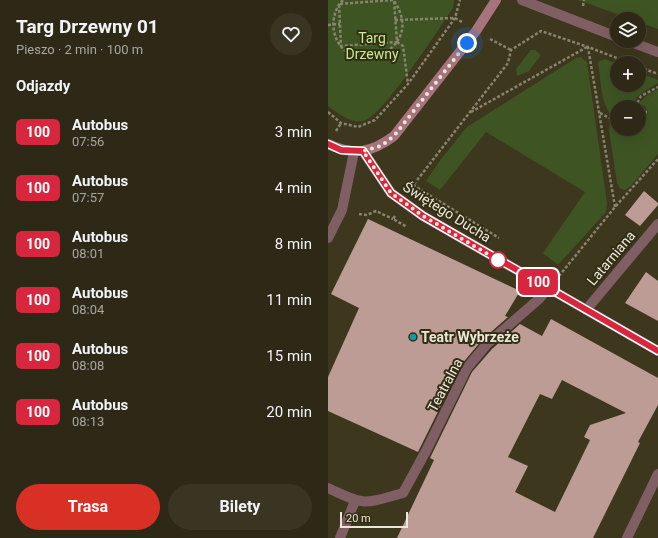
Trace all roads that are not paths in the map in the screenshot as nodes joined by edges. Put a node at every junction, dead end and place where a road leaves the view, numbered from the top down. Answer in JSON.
{"nodes":[{"id":1,"x":496,"y":0,"type":"edge"},
{"id":2,"x":522,"y":0,"type":"edge"},
{"id":3,"x":610,"y":34,"type":"edge"},
{"id":4,"x":646,"y":48,"type":"edge"},
{"id":5,"x":658,"y":52,"type":"edge"},
{"id":6,"x":328,"y":144,"type":"edge"},
{"id":7,"x":358,"y":152,"type":"junction"},
{"id":8,"x":658,"y":224,"type":"edge"},
{"id":9,"x":328,"y":238,"type":"edge"},
{"id":10,"x":548,"y":288,"type":"junction"},
{"id":11,"x":586,"y":310,"type":"junction"},
{"id":12,"x":658,"y":351,"type":"edge"},
{"id":13,"x":658,"y":474,"type":"edge"},
{"id":14,"x":328,"y":488,"type":"edge"},
{"id":15,"x":355,"y":501,"type":"junction"},
{"id":16,"x":340,"y":538,"type":"edge"},
{"id":17,"x":627,"y":538,"type":"edge"}],
"edges":[{"from":1,"to":7,"type":"street"},
{"from":2,"to":3,"type":"street"},
{"from":4,"to":5,"type":"street"},
{"from":6,"to":7,"type":"street"},
{"from":7,"to":9,"type":"street"},
{"from":7,"to":10,"type":"street","name":"Świętego Ducha"},
{"from":8,"to":11,"type":"street","name":"Latarniana"},
{"from":10,"to":11,"type":"street","name":"Świętego Ducha"},
{"from":10,"to":15,"type":"street","name":"Teatralna"},
{"from":11,"to":12,"type":"street","name":"Świętego Ducha"},
{"from":13,"to":17,"type":"street"},
{"from":14,"to":15,"type":"street"},
{"from":15,"to":16,"type":"street"}]}
